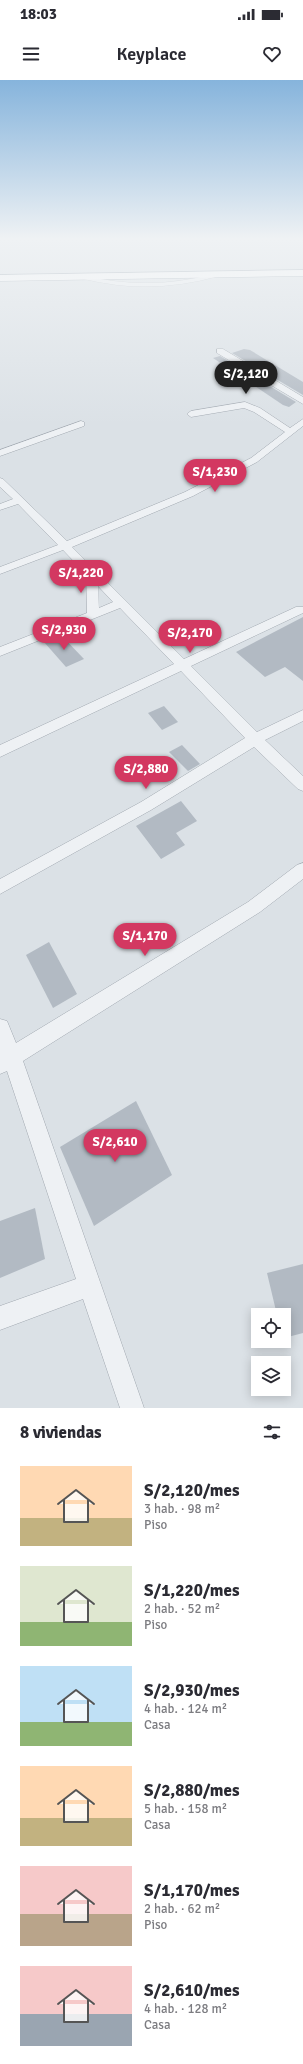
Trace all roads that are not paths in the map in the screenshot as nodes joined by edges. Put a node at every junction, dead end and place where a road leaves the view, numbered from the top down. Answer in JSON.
{"nodes":[{"id":1,"x":220,"y":351,"type":"dead end"},
{"id":2,"x":303,"y":402,"type":"edge"},
{"id":3,"x":191,"y":414,"type":"dead end"},
{"id":4,"x":303,"y":422,"type":"edge"},
{"id":5,"x":81,"y":424,"type":"dead end"},
{"id":6,"x":291,"y":432,"type":"junction"},
{"id":7,"x":0,"y":453,"type":"edge"},
{"id":8,"x":0,"y":481,"type":"edge"},
{"id":9,"x":20,"y":500,"type":"junction"},
{"id":10,"x":0,"y":508,"type":"edge"},
{"id":11,"x":65,"y":546,"type":"junction"},
{"id":12,"x":0,"y":572,"type":"edge"},
{"id":13,"x":92,"y":572,"type":"junction"},
{"id":14,"x":122,"y":603,"type":"junction"},
{"id":15,"x":300,"y":610,"type":"dead end"},
{"id":16,"x":94,"y":614,"type":"junction"},
{"id":17,"x":0,"y":652,"type":"edge"},
{"id":18,"x":183,"y":664,"type":"junction"},
{"id":19,"x":303,"y":715,"type":"edge"},
{"id":20,"x":255,"y":739,"type":"junction"},
{"id":21,"x":0,"y":751,"type":"edge"},
{"id":22,"x":303,"y":785,"type":"edge"},
{"id":23,"x":303,"y":870,"type":"edge"},
{"id":24,"x":0,"y":888,"type":"edge"},
{"id":25,"x":0,"y":1028,"type":"edge"},
{"id":26,"x":6,"y":1060,"type":"edge"},
{"id":27,"x":90,"y":1285,"type":"junction"},
{"id":28,"x":0,"y":1318,"type":"edge"},
{"id":29,"x":132,"y":1408,"type":"edge"}],
"edges":[{"from":1,"to":2,"type":"street"},
{"from":3,"to":6,"type":"street"},
{"from":4,"to":6,"type":"street"},
{"from":5,"to":7,"type":"street"},
{"from":6,"to":11,"type":"street"},
{"from":8,"to":9,"type":"street"},
{"from":9,"to":10,"type":"street"},
{"from":9,"to":11,"type":"street"},
{"from":11,"to":12,"type":"street"},
{"from":11,"to":13,"type":"street"},
{"from":13,"to":14,"type":"street"},
{"from":13,"to":16,"type":"street"},
{"from":14,"to":16,"type":"street"},
{"from":14,"to":18,"type":"street"},
{"from":15,"to":18,"type":"street"},
{"from":16,"to":17,"type":"street"},
{"from":18,"to":20,"type":"street"},
{"from":18,"to":21,"type":"street"},
{"from":19,"to":20,"type":"street"},
{"from":20,"to":22,"type":"street"},
{"from":20,"to":24,"type":"street"},
{"from":23,"to":26,"type":"street"},
{"from":25,"to":26,"type":"street"},
{"from":26,"to":27,"type":"street"},
{"from":27,"to":28,"type":"street"},
{"from":27,"to":29,"type":"street"}]}
